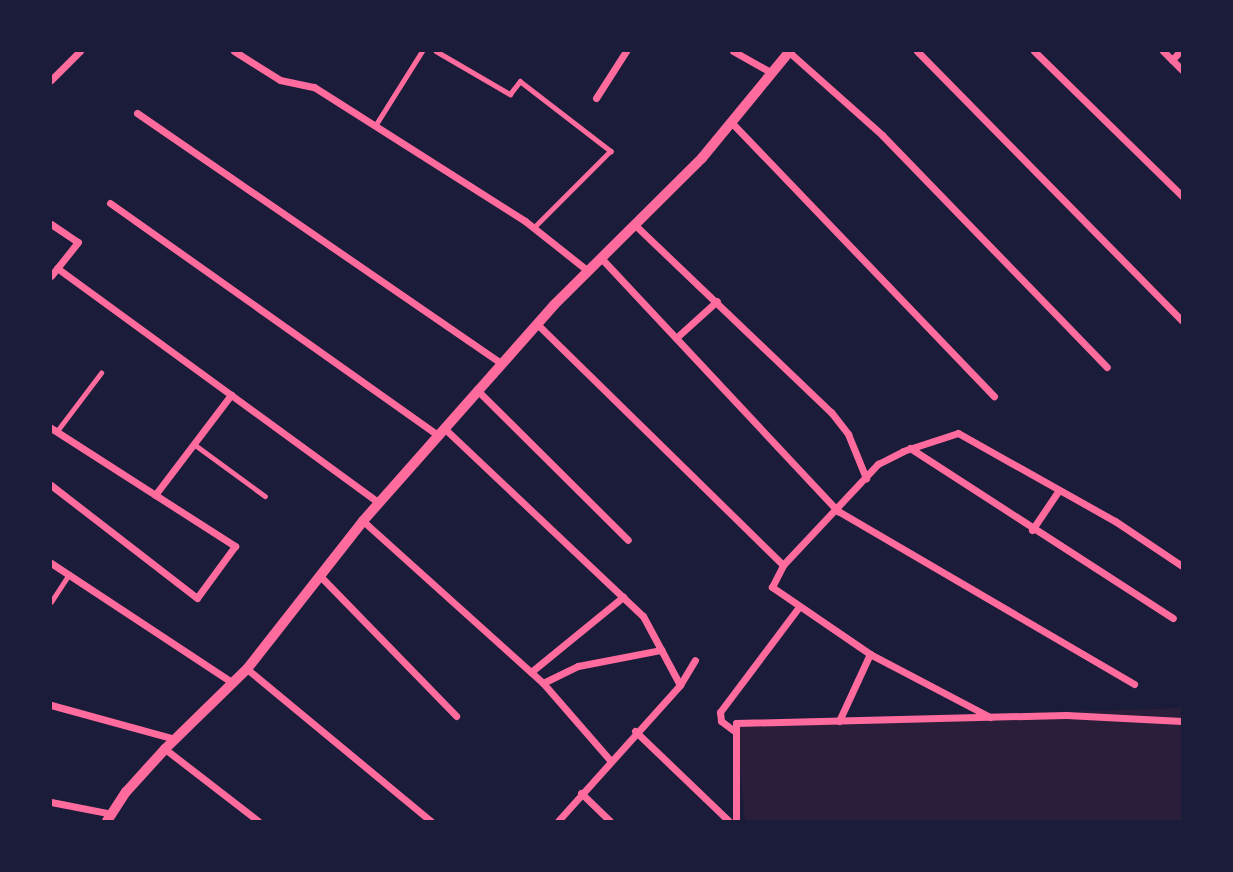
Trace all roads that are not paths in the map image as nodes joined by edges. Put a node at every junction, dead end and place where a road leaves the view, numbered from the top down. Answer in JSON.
{"nodes":[{"id":1,"x":80,"y":51,"type":"edge"},
{"id":2,"x":234,"y":51,"type":"edge"},
{"id":3,"x":422,"y":51,"type":"edge"},
{"id":4,"x":436,"y":51,"type":"edge"},
{"id":5,"x":625,"y":51,"type":"edge"},
{"id":6,"x":733,"y":51,"type":"edge"},
{"id":7,"x":917,"y":51,"type":"edge"},
{"id":8,"x":1034,"y":51,"type":"edge"},
{"id":9,"x":1163,"y":51,"type":"edge"},
{"id":10,"x":1180,"y":51,"type":"edge"},
{"id":11,"x":790,"y":52,"type":"edge"},
{"id":12,"x":1172,"y":60,"type":"junction"},
{"id":13,"x":1182,"y":70,"type":"edge"},
{"id":14,"x":772,"y":74,"type":"junction"},
{"id":15,"x":51,"y":80,"type":"edge"},
{"id":16,"x":596,"y":98,"type":"dead end"},
{"id":17,"x":137,"y":113,"type":"dead end"},
{"id":18,"x":731,"y":122,"type":"junction"},
{"id":19,"x":375,"y":126,"type":"junction"},
{"id":20,"x":1182,"y":196,"type":"edge"},
{"id":21,"x":110,"y":203,"type":"dead end"},
{"id":22,"x":51,"y":224,"type":"edge"},
{"id":23,"x":635,"y":225,"type":"junction"},
{"id":24,"x":534,"y":228,"type":"junction"},
{"id":25,"x":601,"y":258,"type":"junction"},
{"id":26,"x":57,"y":268,"type":"junction"},
{"id":27,"x":588,"y":271,"type":"junction"},
{"id":28,"x":51,"y":276,"type":"edge"},
{"id":29,"x":717,"y":301,"type":"junction"},
{"id":30,"x":1182,"y":321,"type":"edge"},
{"id":31,"x":537,"y":324,"type":"junction"},
{"id":32,"x":676,"y":338,"type":"junction"},
{"id":33,"x":502,"y":363,"type":"junction"},
{"id":34,"x":1107,"y":367,"type":"dead end"},
{"id":35,"x":101,"y":373,"type":"dead end"},
{"id":36,"x":478,"y":391,"type":"junction"},
{"id":37,"x":231,"y":395,"type":"junction"},
{"id":38,"x":994,"y":396,"type":"dead end"},
{"id":39,"x":53,"y":430,"type":"edge"},
{"id":40,"x":442,"y":432,"type":"junction"},
{"id":41,"x":194,"y":444,"type":"junction"},
{"id":42,"x":910,"y":448,"type":"junction"},
{"id":43,"x":866,"y":478,"type":"junction"},
{"id":44,"x":51,"y":485,"type":"edge"},
{"id":45,"x":1059,"y":490,"type":"junction"},
{"id":46,"x":155,"y":495,"type":"junction"},
{"id":47,"x":265,"y":496,"type":"dead end"},
{"id":48,"x":379,"y":503,"type":"junction"},
{"id":49,"x":838,"y":511,"type":"junction"},
{"id":50,"x":363,"y":521,"type":"junction"},
{"id":51,"x":1032,"y":530,"type":"junction"},
{"id":52,"x":628,"y":540,"type":"dead end"},
{"id":53,"x":51,"y":562,"type":"edge"},
{"id":54,"x":783,"y":565,"type":"junction"},
{"id":55,"x":1182,"y":566,"type":"edge"},
{"id":56,"x":69,"y":575,"type":"junction"},
{"id":57,"x":323,"y":579,"type":"junction"},
{"id":58,"x":623,"y":597,"type":"junction"},
{"id":59,"x":51,"y":602,"type":"edge"},
{"id":60,"x":798,"y":608,"type":"junction"},
{"id":61,"x":1172,"y":618,"type":"dead end"},
{"id":62,"x":661,"y":650,"type":"junction"},
{"id":63,"x":870,"y":654,"type":"junction"},
{"id":64,"x":695,"y":660,"type":"dead end"},
{"id":65,"x":247,"y":669,"type":"junction"},
{"id":66,"x":531,"y":672,"type":"junction"},
{"id":67,"x":233,"y":683,"type":"junction"},
{"id":68,"x":543,"y":683,"type":"junction"},
{"id":69,"x":1134,"y":684,"type":"dead end"},
{"id":70,"x":680,"y":685,"type":"junction"},
{"id":71,"x":51,"y":705,"type":"edge"},
{"id":72,"x":456,"y":716,"type":"dead end"},
{"id":73,"x":990,"y":717,"type":"junction"},
{"id":74,"x":839,"y":721,"type":"junction"},
{"id":75,"x":1182,"y":721,"type":"edge"},
{"id":76,"x":733,"y":730,"type":"junction"},
{"id":77,"x":635,"y":731,"type":"junction"},
{"id":78,"x":175,"y":739,"type":"junction"},
{"id":79,"x":165,"y":749,"type":"junction"},
{"id":80,"x":610,"y":761,"type":"junction"},
{"id":81,"x":581,"y":793,"type":"junction"},
{"id":82,"x":51,"y":802,"type":"edge"},
{"id":83,"x":110,"y":818,"type":"edge"},
{"id":84,"x":258,"y":821,"type":"edge"},
{"id":85,"x":431,"y":821,"type":"edge"},
{"id":86,"x":558,"y":821,"type":"edge"},
{"id":87,"x":610,"y":821,"type":"edge"},
{"id":88,"x":729,"y":821,"type":"edge"},
{"id":89,"x":736,"y":821,"type":"edge"}],
"edges":[{"from":1,"to":15,"type":"street"},
{"from":2,"to":19,"type":"street"},
{"from":3,"to":19,"type":"lane"},
{"from":4,"to":24,"type":"lane"},
{"from":5,"to":16,"type":"street"},
{"from":6,"to":14,"type":"street"},
{"from":7,"to":30,"type":"street"},
{"from":8,"to":20,"type":"street"},
{"from":9,"to":12,"type":"street"},
{"from":10,"to":12,"type":"street"},
{"from":11,"to":14,"type":"street"},
{"from":11,"to":34,"type":"street"},
{"from":12,"to":13,"type":"street"},
{"from":14,"to":18,"type":"street"},
{"from":17,"to":33,"type":"street"},
{"from":18,"to":23,"type":"street"},
{"from":18,"to":38,"type":"street"},
{"from":19,"to":24,"type":"street"},
{"from":21,"to":40,"type":"street"},
{"from":22,"to":26,"type":"street"},
{"from":23,"to":25,"type":"street"},
{"from":23,"to":29,"type":"street"},
{"from":24,"to":27,"type":"street"},
{"from":25,"to":27,"type":"street"},
{"from":25,"to":32,"type":"street"},
{"from":26,"to":28,"type":"street"},
{"from":26,"to":37,"type":"street"},
{"from":27,"to":31,"type":"street"},
{"from":29,"to":32,"type":"street"},
{"from":29,"to":43,"type":"street"},
{"from":31,"to":33,"type":"street"},
{"from":31,"to":54,"type":"street"},
{"from":32,"to":49,"type":"street"},
{"from":33,"to":36,"type":"street"},
{"from":35,"to":39,"type":"lane"},
{"from":36,"to":40,"type":"street"},
{"from":36,"to":52,"type":"street"},
{"from":37,"to":41,"type":"street"},
{"from":37,"to":48,"type":"street"},
{"from":39,"to":46,"type":"street"},
{"from":40,"to":48,"type":"street"},
{"from":40,"to":58,"type":"street"},
{"from":41,"to":46,"type":"street"},
{"from":41,"to":47,"type":"lane"},
{"from":42,"to":43,"type":"street"},
{"from":42,"to":45,"type":"street"},
{"from":42,"to":51,"type":"street"},
{"from":43,"to":49,"type":"street"},
{"from":44,"to":46,"type":"street"},
{"from":45,"to":51,"type":"street"},
{"from":45,"to":55,"type":"street"},
{"from":48,"to":50,"type":"street"},
{"from":49,"to":54,"type":"street"},
{"from":49,"to":69,"type":"street"},
{"from":50,"to":57,"type":"street"},
{"from":50,"to":66,"type":"street"},
{"from":51,"to":61,"type":"street"},
{"from":53,"to":56,"type":"street"},
{"from":54,"to":60,"type":"street"},
{"from":56,"to":59,"type":"lane"},
{"from":56,"to":67,"type":"street"},
{"from":57,"to":65,"type":"street"},
{"from":57,"to":72,"type":"street"},
{"from":58,"to":62,"type":"street"},
{"from":58,"to":66,"type":"street"},
{"from":60,"to":63,"type":"street"},
{"from":60,"to":76,"type":"street"},
{"from":62,"to":68,"type":"street"},
{"from":62,"to":70,"type":"street"},
{"from":63,"to":73,"type":"street"},
{"from":63,"to":74,"type":"street"},
{"from":64,"to":70,"type":"street"},
{"from":65,"to":67,"type":"street"},
{"from":65,"to":85,"type":"street"},
{"from":66,"to":68,"type":"street"},
{"from":67,"to":78,"type":"street"},
{"from":68,"to":80,"type":"street"},
{"from":70,"to":77,"type":"street"},
{"from":71,"to":78,"type":"street"},
{"from":73,"to":74,"type":"street"},
{"from":73,"to":75,"type":"street"},
{"from":74,"to":76,"type":"street"},
{"from":76,"to":89,"type":"street"},
{"from":77,"to":80,"type":"street"},
{"from":77,"to":88,"type":"street"},
{"from":78,"to":79,"type":"street"},
{"from":79,"to":83,"type":"street"},
{"from":79,"to":84,"type":"street"},
{"from":80,"to":81,"type":"street"},
{"from":81,"to":86,"type":"street"},
{"from":81,"to":87,"type":"street"},
{"from":82,"to":83,"type":"street"}]}
